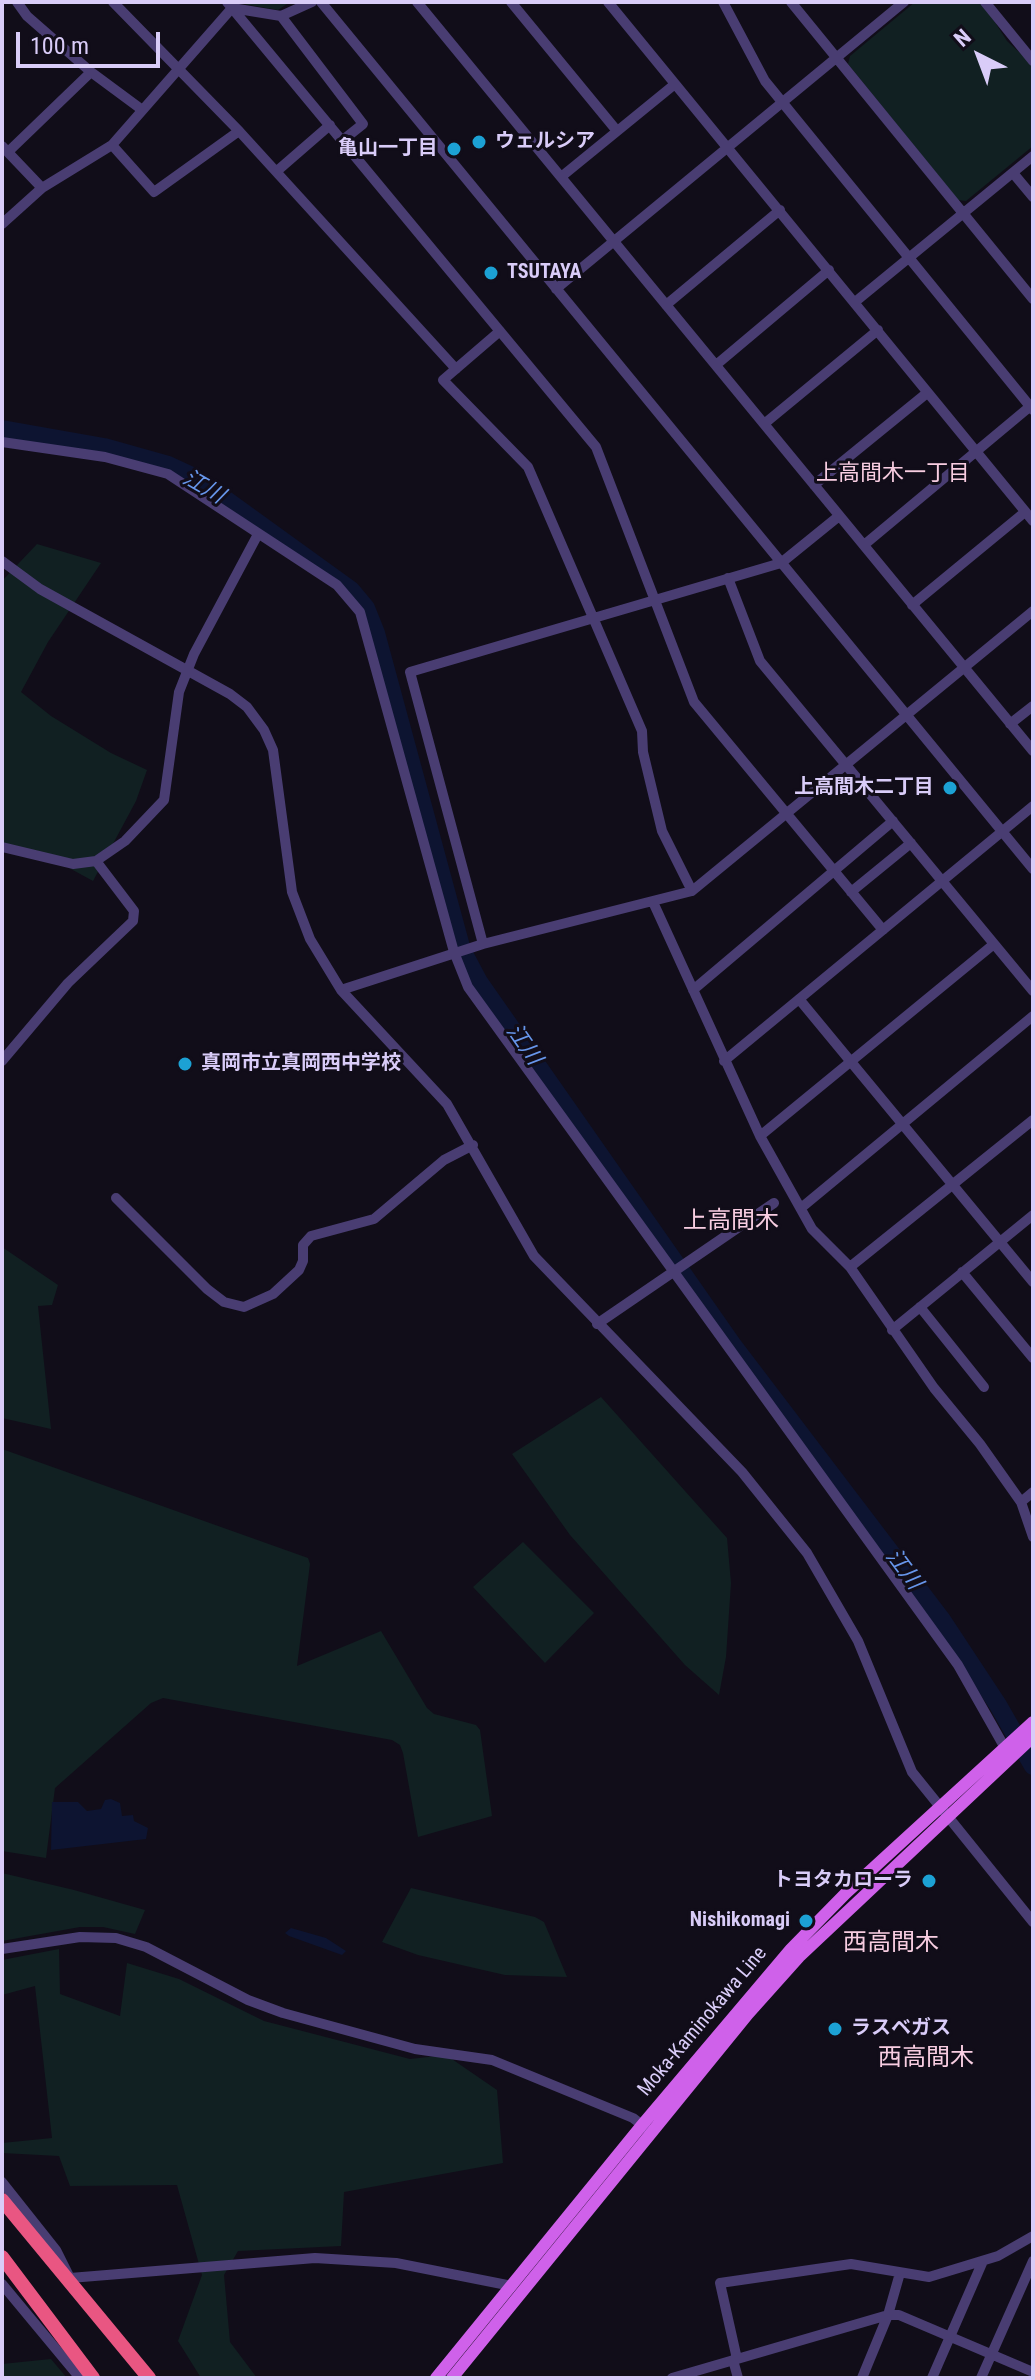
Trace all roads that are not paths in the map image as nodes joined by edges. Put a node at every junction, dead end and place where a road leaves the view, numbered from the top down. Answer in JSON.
{"nodes":[{"id":1,"x":17,"y":2,"type":"edge"},
{"id":2,"x":113,"y":2,"type":"edge"},
{"id":3,"x":312,"y":2,"type":"edge"},
{"id":4,"x":321,"y":2,"type":"edge"},
{"id":5,"x":417,"y":2,"type":"edge"},
{"id":6,"x":511,"y":2,"type":"edge"},
{"id":7,"x":608,"y":2,"type":"edge"},
{"id":8,"x":723,"y":2,"type":"edge"},
{"id":9,"x":791,"y":2,"type":"edge"},
{"id":10,"x":904,"y":2,"type":"edge"},
{"id":11,"x":985,"y":2,"type":"edge"},
{"id":12,"x":229,"y":5,"type":"edge"},
{"id":13,"x":281,"y":16,"type":"junction"},
{"id":14,"x":837,"y":57,"type":"junction"},
{"id":15,"x":1033,"y":61,"type":"edge"},
{"id":16,"x":177,"y":66,"type":"junction"},
{"id":17,"x":91,"y":72,"type":"junction"},
{"id":18,"x":675,"y":84,"type":"junction"},
{"id":19,"x":782,"y":103,"type":"junction"},
{"id":20,"x":141,"y":109,"type":"junction"},
{"id":21,"x":330,"y":125,"type":"junction"},
{"id":22,"x":239,"y":131,"type":"junction"},
{"id":23,"x":617,"y":131,"type":"junction"},
{"id":24,"x":343,"y":140,"type":"junction"},
{"id":25,"x":112,"y":145,"type":"junction"},
{"id":26,"x":728,"y":147,"type":"junction"},
{"id":27,"x":5,"y":149,"type":"edge"},
{"id":28,"x":1033,"y":156,"type":"edge"},
{"id":29,"x":277,"y":171,"type":"junction"},
{"id":30,"x":1013,"y":173,"type":"junction"},
{"id":31,"x":561,"y":177,"type":"junction"},
{"id":32,"x":42,"y":188,"type":"junction"},
{"id":33,"x":1033,"y":197,"type":"edge"},
{"id":34,"x":780,"y":210,"type":"junction"},
{"id":35,"x":963,"y":214,"type":"junction"},
{"id":36,"x":2,"y":224,"type":"edge"},
{"id":37,"x":613,"y":240,"type":"junction"},
{"id":38,"x":909,"y":258,"type":"junction"},
{"id":39,"x":829,"y":270,"type":"junction"},
{"id":40,"x":556,"y":289,"type":"junction"},
{"id":41,"x":1033,"y":299,"type":"edge"},
{"id":42,"x":855,"y":302,"type":"junction"},
{"id":43,"x":666,"y":305,"type":"junction"},
{"id":44,"x":878,"y":330,"type":"junction"},
{"id":45,"x":500,"y":331,"type":"junction"},
{"id":46,"x":716,"y":365,"type":"junction"},
{"id":47,"x":456,"y":369,"type":"junction"},
{"id":48,"x":927,"y":393,"type":"junction"},
{"id":49,"x":1032,"y":407,"type":"edge"},
{"id":50,"x":764,"y":424,"type":"junction"},
{"id":51,"x":2,"y":442,"type":"edge"},
{"id":52,"x":975,"y":452,"type":"junction"},
{"id":53,"x":814,"y":485,"type":"junction"},
{"id":54,"x":1025,"y":512,"type":"junction"},
{"id":55,"x":839,"y":516,"type":"junction"},
{"id":56,"x":1033,"y":521,"type":"edge"},
{"id":57,"x":257,"y":536,"type":"junction"},
{"id":58,"x":864,"y":545,"type":"junction"},
{"id":59,"x":2,"y":561,"type":"edge"},
{"id":60,"x":781,"y":563,"type":"junction"},
{"id":61,"x":728,"y":578,"type":"junction"},
{"id":62,"x":655,"y":599,"type":"junction"},
{"id":63,"x":912,"y":605,"type":"junction"},
{"id":64,"x":1033,"y":611,"type":"edge"},
{"id":65,"x":590,"y":617,"type":"junction"},
{"id":66,"x":965,"y":669,"type":"junction"},
{"id":67,"x":188,"y":670,"type":"junction"},
{"id":68,"x":1033,"y":706,"type":"edge"},
{"id":69,"x":908,"y":716,"type":"junction"},
{"id":70,"x":1010,"y":724,"type":"junction"},
{"id":71,"x":1033,"y":751,"type":"edge"},
{"id":72,"x":847,"y":766,"type":"junction"},
{"id":73,"x":1033,"y":806,"type":"edge"},
{"id":74,"x":787,"y":814,"type":"junction"},
{"id":75,"x":893,"y":821,"type":"junction"},
{"id":76,"x":1002,"y":832,"type":"junction"},
{"id":77,"x":911,"y":843,"type":"junction"},
{"id":78,"x":2,"y":847,"type":"edge"},
{"id":79,"x":96,"y":861,"type":"junction"},
{"id":80,"x":1033,"y":869,"type":"edge"},
{"id":81,"x":834,"y":871,"type":"junction"},
{"id":82,"x":943,"y":881,"type":"junction"},
{"id":83,"x":692,"y":891,"type":"junction"},
{"id":84,"x":851,"y":892,"type":"junction"},
{"id":85,"x":653,"y":902,"type":"junction"},
{"id":86,"x":883,"y":930,"type":"junction"},
{"id":87,"x":483,"y":944,"type":"junction"},
{"id":88,"x":994,"y":944,"type":"junction"},
{"id":89,"x":454,"y":952,"type":"junction"},
{"id":90,"x":341,"y":990,"type":"junction"},
{"id":91,"x":693,"y":990,"type":"junction"},
{"id":92,"x":1033,"y":991,"type":"edge"},
{"id":93,"x":799,"y":999,"type":"junction"},
{"id":94,"x":1033,"y":1016,"type":"edge"},
{"id":95,"x":2,"y":1061,"type":"edge"},
{"id":96,"x":724,"y":1061,"type":"junction"},
{"id":97,"x":851,"y":1062,"type":"junction"},
{"id":98,"x":1033,"y":1120,"type":"edge"},
{"id":99,"x":902,"y":1124,"type":"junction"},
{"id":100,"x":760,"y":1136,"type":"junction"},
{"id":101,"x":473,"y":1145,"type":"junction"},
{"id":102,"x":952,"y":1185,"type":"junction"},
{"id":103,"x":116,"y":1198,"type":"dead end"},
{"id":104,"x":774,"y":1203,"type":"dead end"},
{"id":105,"x":801,"y":1208,"type":"junction"},
{"id":106,"x":1033,"y":1215,"type":"edge"},
{"id":107,"x":1000,"y":1242,"type":"junction"},
{"id":108,"x":850,"y":1267,"type":"junction"},
{"id":109,"x":674,"y":1271,"type":"junction"},
{"id":110,"x":962,"y":1272,"type":"junction"},
{"id":111,"x":1033,"y":1282,"type":"edge"},
{"id":112,"x":920,"y":1307,"type":"junction"},
{"id":113,"x":597,"y":1324,"type":"junction"},
{"id":114,"x":892,"y":1330,"type":"junction"},
{"id":115,"x":1033,"y":1358,"type":"edge"},
{"id":116,"x":984,"y":1387,"type":"dead end"},
{"id":117,"x":1033,"y":1492,"type":"edge"},
{"id":118,"x":1021,"y":1502,"type":"junction"},
{"id":119,"x":1033,"y":1537,"type":"edge"},
{"id":120,"x":1033,"y":1722,"type":"edge"},
{"id":121,"x":1033,"y":1737,"type":"edge"},
{"id":122,"x":1005,"y":1748,"type":"junction"},
{"id":123,"x":942,"y":1814,"type":"junction"},
{"id":124,"x":1033,"y":1922,"type":"edge"},
{"id":125,"x":2,"y":1949,"type":"edge"},
{"id":126,"x":647,"y":2128,"type":"junction"},
{"id":127,"x":2,"y":2182,"type":"edge"},
{"id":128,"x":2,"y":2200,"type":"edge"},
{"id":129,"x":1033,"y":2236,"type":"edge"},
{"id":130,"x":2,"y":2257,"type":"edge"},
{"id":131,"x":983,"y":2261,"type":"junction"},
{"id":132,"x":1033,"y":2261,"type":"edge"},
{"id":133,"x":900,"y":2273,"type":"junction"},
{"id":134,"x":70,"y":2278,"type":"junction"},
{"id":135,"x":2,"y":2284,"type":"edge"},
{"id":136,"x":512,"y":2286,"type":"junction"},
{"id":137,"x":888,"y":2315,"type":"junction"},
{"id":138,"x":951,"y":2336,"type":"junction"},
{"id":139,"x":991,"y":2354,"type":"junction"},
{"id":140,"x":735,"y":2360,"type":"junction"},
{"id":141,"x":1033,"y":2372,"type":"edge"},
{"id":142,"x":80,"y":2378,"type":"edge"},
{"id":143,"x":93,"y":2378,"type":"edge"},
{"id":144,"x":149,"y":2378,"type":"edge"},
{"id":145,"x":436,"y":2378,"type":"edge"},
{"id":146,"x":453,"y":2378,"type":"edge"},
{"id":147,"x":675,"y":2378,"type":"edge"},
{"id":148,"x":738,"y":2378,"type":"edge"},
{"id":149,"x":862,"y":2378,"type":"edge"},
{"id":150,"x":932,"y":2378,"type":"edge"},
{"id":151,"x":981,"y":2378,"type":"edge"}],
"edges":[{"from":1,"to":17,"type":"street"},
{"from":2,"to":16,"type":"street"},
{"from":3,"to":13,"type":"street"},
{"from":4,"to":40,"type":"street"},
{"from":5,"to":31,"type":"street"},
{"from":6,"to":23,"type":"street"},
{"from":7,"to":18,"type":"street"},
{"from":8,"to":19,"type":"street"},
{"from":9,"to":14,"type":"street"},
{"from":10,"to":14,"type":"street"},
{"from":11,"to":15,"type":"street"},
{"from":12,"to":13,"type":"street"},
{"from":12,"to":16,"type":"street"},
{"from":12,"to":21,"type":"street"},
{"from":13,"to":24,"type":"street"},
{"from":14,"to":19,"type":"street"},
{"from":14,"to":35,"type":"street"},
{"from":16,"to":20,"type":"street"},
{"from":16,"to":22,"type":"street"},
{"from":17,"to":20,"type":"street"},
{"from":17,"to":27,"type":"street"},
{"from":18,"to":23,"type":"street"},
{"from":18,"to":26,"type":"street"},
{"from":19,"to":26,"type":"street"},
{"from":19,"to":38,"type":"street"},
{"from":20,"to":25,"type":"street"},
{"from":21,"to":24,"type":"street"},
{"from":21,"to":29,"type":"street"},
{"from":22,"to":25,"type":"street"},
{"from":22,"to":29,"type":"street"},
{"from":23,"to":31,"type":"street"},
{"from":24,"to":45,"type":"street"},
{"from":25,"to":32,"type":"street"},
{"from":26,"to":34,"type":"street"},
{"from":26,"to":37,"type":"street"},
{"from":27,"to":32,"type":"street"},
{"from":28,"to":30,"type":"street"},
{"from":29,"to":47,"type":"street"},
{"from":30,"to":33,"type":"street"},
{"from":30,"to":35,"type":"street"},
{"from":31,"to":37,"type":"street"},
{"from":32,"to":36,"type":"street"},
{"from":34,"to":39,"type":"street"},
{"from":34,"to":43,"type":"street"},
{"from":35,"to":38,"type":"street"},
{"from":35,"to":41,"type":"street"},
{"from":37,"to":40,"type":"street"},
{"from":37,"to":43,"type":"street"},
{"from":38,"to":42,"type":"street"},
{"from":38,"to":49,"type":"street"},
{"from":39,"to":42,"type":"street"},
{"from":39,"to":46,"type":"street"},
{"from":40,"to":60,"type":"street"},
{"from":42,"to":44,"type":"street"},
{"from":43,"to":46,"type":"street"},
{"from":44,"to":48,"type":"street"},
{"from":44,"to":50,"type":"street"},
{"from":45,"to":47,"type":"street"},
{"from":45,"to":62,"type":"street"},
{"from":46,"to":50,"type":"street"},
{"from":47,"to":65,"type":"street"},
{"from":48,"to":52,"type":"street"},
{"from":48,"to":53,"type":"street"},
{"from":49,"to":52,"type":"street"},
{"from":50,"to":53,"type":"street"},
{"from":51,"to":57,"type":"street"},
{"from":52,"to":54,"type":"street"},
{"from":52,"to":58,"type":"street"},
{"from":53,"to":55,"type":"street"},
{"from":54,"to":56,"type":"street"},
{"from":54,"to":63,"type":"street"},
{"from":55,"to":58,"type":"street"},
{"from":55,"to":60,"type":"street"},
{"from":57,"to":67,"type":"street"},
{"from":57,"to":89,"type":"street"},
{"from":58,"to":63,"type":"street"},
{"from":59,"to":67,"type":"street"},
{"from":60,"to":61,"type":"street"},
{"from":60,"to":69,"type":"street"},
{"from":61,"to":62,"type":"street"},
{"from":61,"to":72,"type":"street"},
{"from":62,"to":65,"type":"street"},
{"from":62,"to":74,"type":"street"},
{"from":63,"to":66,"type":"street"},
{"from":64,"to":66,"type":"street"},
{"from":65,"to":83,"type":"street"},
{"from":65,"to":87,"type":"street"},
{"from":66,"to":69,"type":"street"},
{"from":66,"to":70,"type":"street"},
{"from":67,"to":79,"type":"street"},
{"from":67,"to":90,"type":"street"},
{"from":68,"to":70,"type":"street"},
{"from":69,"to":72,"type":"street"},
{"from":69,"to":76,"type":"street"},
{"from":70,"to":71,"type":"street"},
{"from":72,"to":74,"type":"street"},
{"from":72,"to":75,"type":"street"},
{"from":73,"to":76,"type":"street"},
{"from":74,"to":81,"type":"street"},
{"from":74,"to":83,"type":"street"},
{"from":75,"to":77,"type":"street"},
{"from":75,"to":81,"type":"street"},
{"from":76,"to":80,"type":"street"},
{"from":76,"to":82,"type":"street"},
{"from":77,"to":82,"type":"street"},
{"from":77,"to":84,"type":"street"},
{"from":78,"to":79,"type":"street"},
{"from":79,"to":95,"type":"street"},
{"from":81,"to":84,"type":"street"},
{"from":81,"to":91,"type":"street"},
{"from":82,"to":86,"type":"street"},
{"from":82,"to":88,"type":"street"},
{"from":83,"to":85,"type":"street"},
{"from":84,"to":86,"type":"street"},
{"from":85,"to":87,"type":"street"},
{"from":85,"to":91,"type":"street"},
{"from":86,"to":93,"type":"street"},
{"from":87,"to":89,"type":"street"},
{"from":88,"to":92,"type":"street"},
{"from":88,"to":97,"type":"street"},
{"from":89,"to":90,"type":"street"},
{"from":89,"to":109,"type":"street"},
{"from":90,"to":101,"type":"street"},
{"from":91,"to":96,"type":"street"},
{"from":93,"to":96,"type":"street"},
{"from":93,"to":97,"type":"street"},
{"from":94,"to":99,"type":"street"},
{"from":96,"to":100,"type":"street"},
{"from":97,"to":99,"type":"street"},
{"from":97,"to":100,"type":"street"},
{"from":98,"to":102,"type":"street"},
{"from":99,"to":102,"type":"street"},
{"from":99,"to":105,"type":"street"},
{"from":100,"to":105,"type":"street"},
{"from":101,"to":103,"type":"street"},
{"from":101,"to":113,"type":"street"},
{"from":102,"to":107,"type":"street"},
{"from":102,"to":108,"type":"street"},
{"from":104,"to":109,"type":"street"},
{"from":105,"to":108,"type":"street"},
{"from":106,"to":107,"type":"street"},
{"from":107,"to":110,"type":"street"},
{"from":107,"to":111,"type":"street"},
{"from":108,"to":114,"type":"street"},
{"from":109,"to":113,"type":"street"},
{"from":109,"to":122,"type":"street"},
{"from":110,"to":112,"type":"street"},
{"from":110,"to":115,"type":"street"},
{"from":112,"to":114,"type":"street"},
{"from":112,"to":116,"type":"street"},
{"from":113,"to":123,"type":"street"},
{"from":114,"to":118,"type":"street"},
{"from":117,"to":118,"type":"street"},
{"from":118,"to":119,"type":"street"},
{"from":120,"to":122,"type":"main road","name":"Moka-Kaminokawa Line"},
{"from":121,"to":123,"type":"main road","name":"Moka-Kaminokawa Line"},
{"from":122,"to":123,"type":"main road","name":"Moka-Kaminokawa Line"},
{"from":123,"to":124,"type":"street"},
{"from":123,"to":126,"type":"main road","name":"Moka-Kaminokawa Line"},
{"from":125,"to":126,"type":"street"},
{"from":126,"to":136,"type":"main road","name":"Moka-Kaminokawa Line"},
{"from":126,"to":146,"type":"main road","name":"Moka-Kaminokawa Line"},
{"from":127,"to":134,"type":"street"},
{"from":128,"to":134,"type":"highway"},
{"from":129,"to":131,"type":"street"},
{"from":130,"to":143,"type":"highway"},
{"from":131,"to":133,"type":"street"},
{"from":131,"to":138,"type":"street"},
{"from":132,"to":139,"type":"street"},
{"from":133,"to":137,"type":"street"},
{"from":133,"to":140,"type":"street"},
{"from":134,"to":136,"type":"street"},
{"from":134,"to":144,"type":"highway"},
{"from":135,"to":142,"type":"street"},
{"from":136,"to":145,"type":"main road","name":"Moka-Kaminokawa Line"},
{"from":137,"to":138,"type":"street"},
{"from":137,"to":140,"type":"street"},
{"from":137,"to":149,"type":"street"},
{"from":138,"to":139,"type":"street"},
{"from":138,"to":150,"type":"street"},
{"from":139,"to":141,"type":"street"},
{"from":139,"to":151,"type":"street"},
{"from":140,"to":147,"type":"street"},
{"from":140,"to":148,"type":"street"}]}
